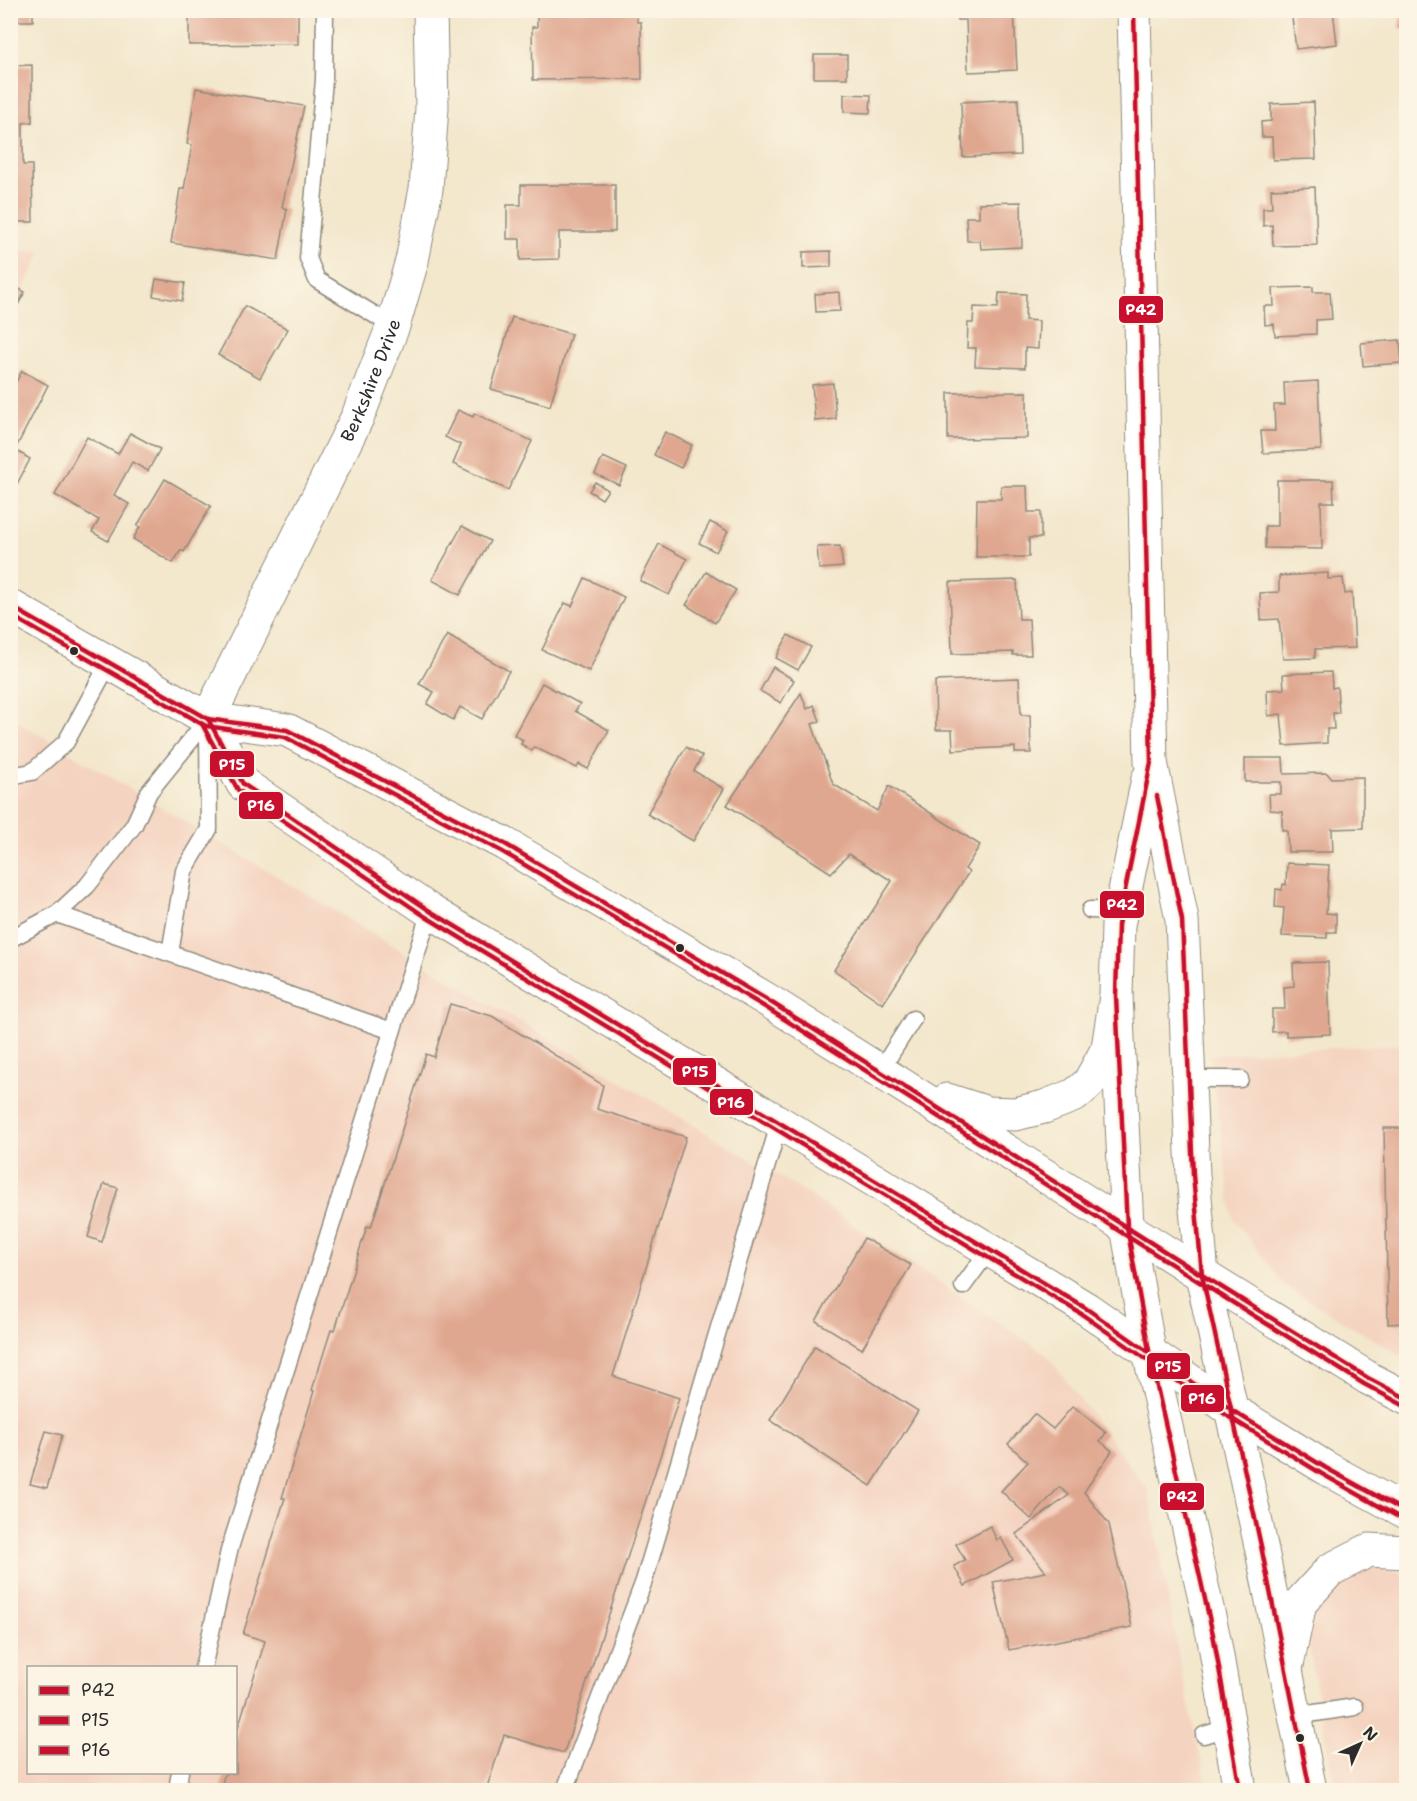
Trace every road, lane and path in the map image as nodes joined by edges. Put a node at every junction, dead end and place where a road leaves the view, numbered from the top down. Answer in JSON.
{"nodes":[{"id":1,"x":325,"y":10,"type":"edge"},
{"id":2,"x":430,"y":10,"type":"edge"},
{"id":3,"x":1134,"y":10,"type":"edge"},
{"id":4,"x":393,"y":326,"type":"junction"},
{"id":5,"x":10,"y":606,"type":"edge"},
{"id":6,"x":110,"y":663,"type":"junction"},
{"id":7,"x":208,"y":719,"type":"junction"},
{"id":8,"x":1151,"y":762,"type":"junction"},
{"id":9,"x":10,"y":777,"type":"edge"},
{"id":10,"x":430,"y":911,"type":"junction"},
{"id":11,"x":57,"y":914,"type":"junction"},
{"id":12,"x":10,"y":939,"type":"edge"},
{"id":13,"x":170,"y":953,"type":"junction"},
{"id":14,"x":1116,"y":996,"type":"junction"},
{"id":15,"x":914,"y":1019,"type":"dead end"},
{"id":16,"x":392,"y":1030,"type":"junction"},
{"id":17,"x":1189,"y":1078,"type":"junction"},
{"id":18,"x":892,"y":1079,"type":"junction"},
{"id":19,"x":1240,"y":1079,"type":"dead end"},
{"id":20,"x":780,"y":1121,"type":"junction"},
{"id":21,"x":1127,"y":1227,"type":"junction"},
{"id":22,"x":990,"y":1249,"type":"junction"},
{"id":23,"x":1202,"y":1275,"type":"junction"},
{"id":24,"x":963,"y":1286,"type":"dead end"},
{"id":25,"x":1150,"y":1356,"type":"junction"},
{"id":26,"x":1407,"y":1398,"type":"edge"},
{"id":27,"x":1233,"y":1411,"type":"junction"},
{"id":28,"x":1407,"y":1512,"type":"edge"},
{"id":29,"x":1407,"y":1552,"type":"edge"},
{"id":30,"x":203,"y":1666,"type":"edge"},
{"id":31,"x":1286,"y":1669,"type":"junction"},
{"id":32,"x":1355,"y":1707,"type":"dead end"},
{"id":33,"x":1295,"y":1716,"type":"junction"},
{"id":34,"x":180,"y":1774,"type":"edge"},
{"id":35,"x":177,"y":1791,"type":"edge"},
{"id":36,"x":565,"y":1791,"type":"edge"},
{"id":37,"x":1240,"y":1791,"type":"edge"},
{"id":38,"x":1310,"y":1791,"type":"edge"}],
"edges":[{"from":1,"to":4,"type":"lane"},
{"from":2,"to":4,"type":"main road","name":"Berkshire Drive"},
{"from":3,"to":8,"type":"main road"},
{"from":4,"to":7,"type":"main road","name":"Berkshire Drive"},
{"from":5,"to":6,"type":"main road"},
{"from":6,"to":7,"type":"main road"},
{"from":6,"to":9,"type":"lane"},
{"from":7,"to":10,"type":"main road"},
{"from":7,"to":11,"type":"lane"},
{"from":7,"to":13,"type":"lane"},
{"from":7,"to":18,"type":"main road"},
{"from":8,"to":14,"type":"main road"},
{"from":8,"to":17,"type":"main road"},
{"from":10,"to":16,"type":"lane"},
{"from":10,"to":20,"type":"main road"},
{"from":11,"to":12,"type":"lane"},
{"from":11,"to":13,"type":"lane"},
{"from":13,"to":16,"type":"lane"},
{"from":14,"to":18,"type":"main road"},
{"from":14,"to":21,"type":"main road"},
{"from":15,"to":18,"type":"lane"},
{"from":16,"to":30,"type":"lane"},
{"from":17,"to":19,"type":"lane"},
{"from":17,"to":23,"type":"main road"},
{"from":18,"to":21,"type":"main road"},
{"from":20,"to":22,"type":"main road"},
{"from":20,"to":36,"type":"lane"},
{"from":21,"to":23,"type":"main road"},
{"from":21,"to":25,"type":"main road"},
{"from":22,"to":24,"type":"lane"},
{"from":22,"to":25,"type":"main road"},
{"from":23,"to":26,"type":"main road"},
{"from":23,"to":27,"type":"main road"},
{"from":25,"to":27,"type":"main road"},
{"from":25,"to":37,"type":"main road"},
{"from":27,"to":28,"type":"main road"},
{"from":27,"to":31,"type":"main road"},
{"from":29,"to":31,"type":"main road"},
{"from":31,"to":33,"type":"main road"},
{"from":32,"to":33,"type":"lane"},
{"from":33,"to":38,"type":"main road"},
{"from":34,"to":35,"type":"lane"}]}
